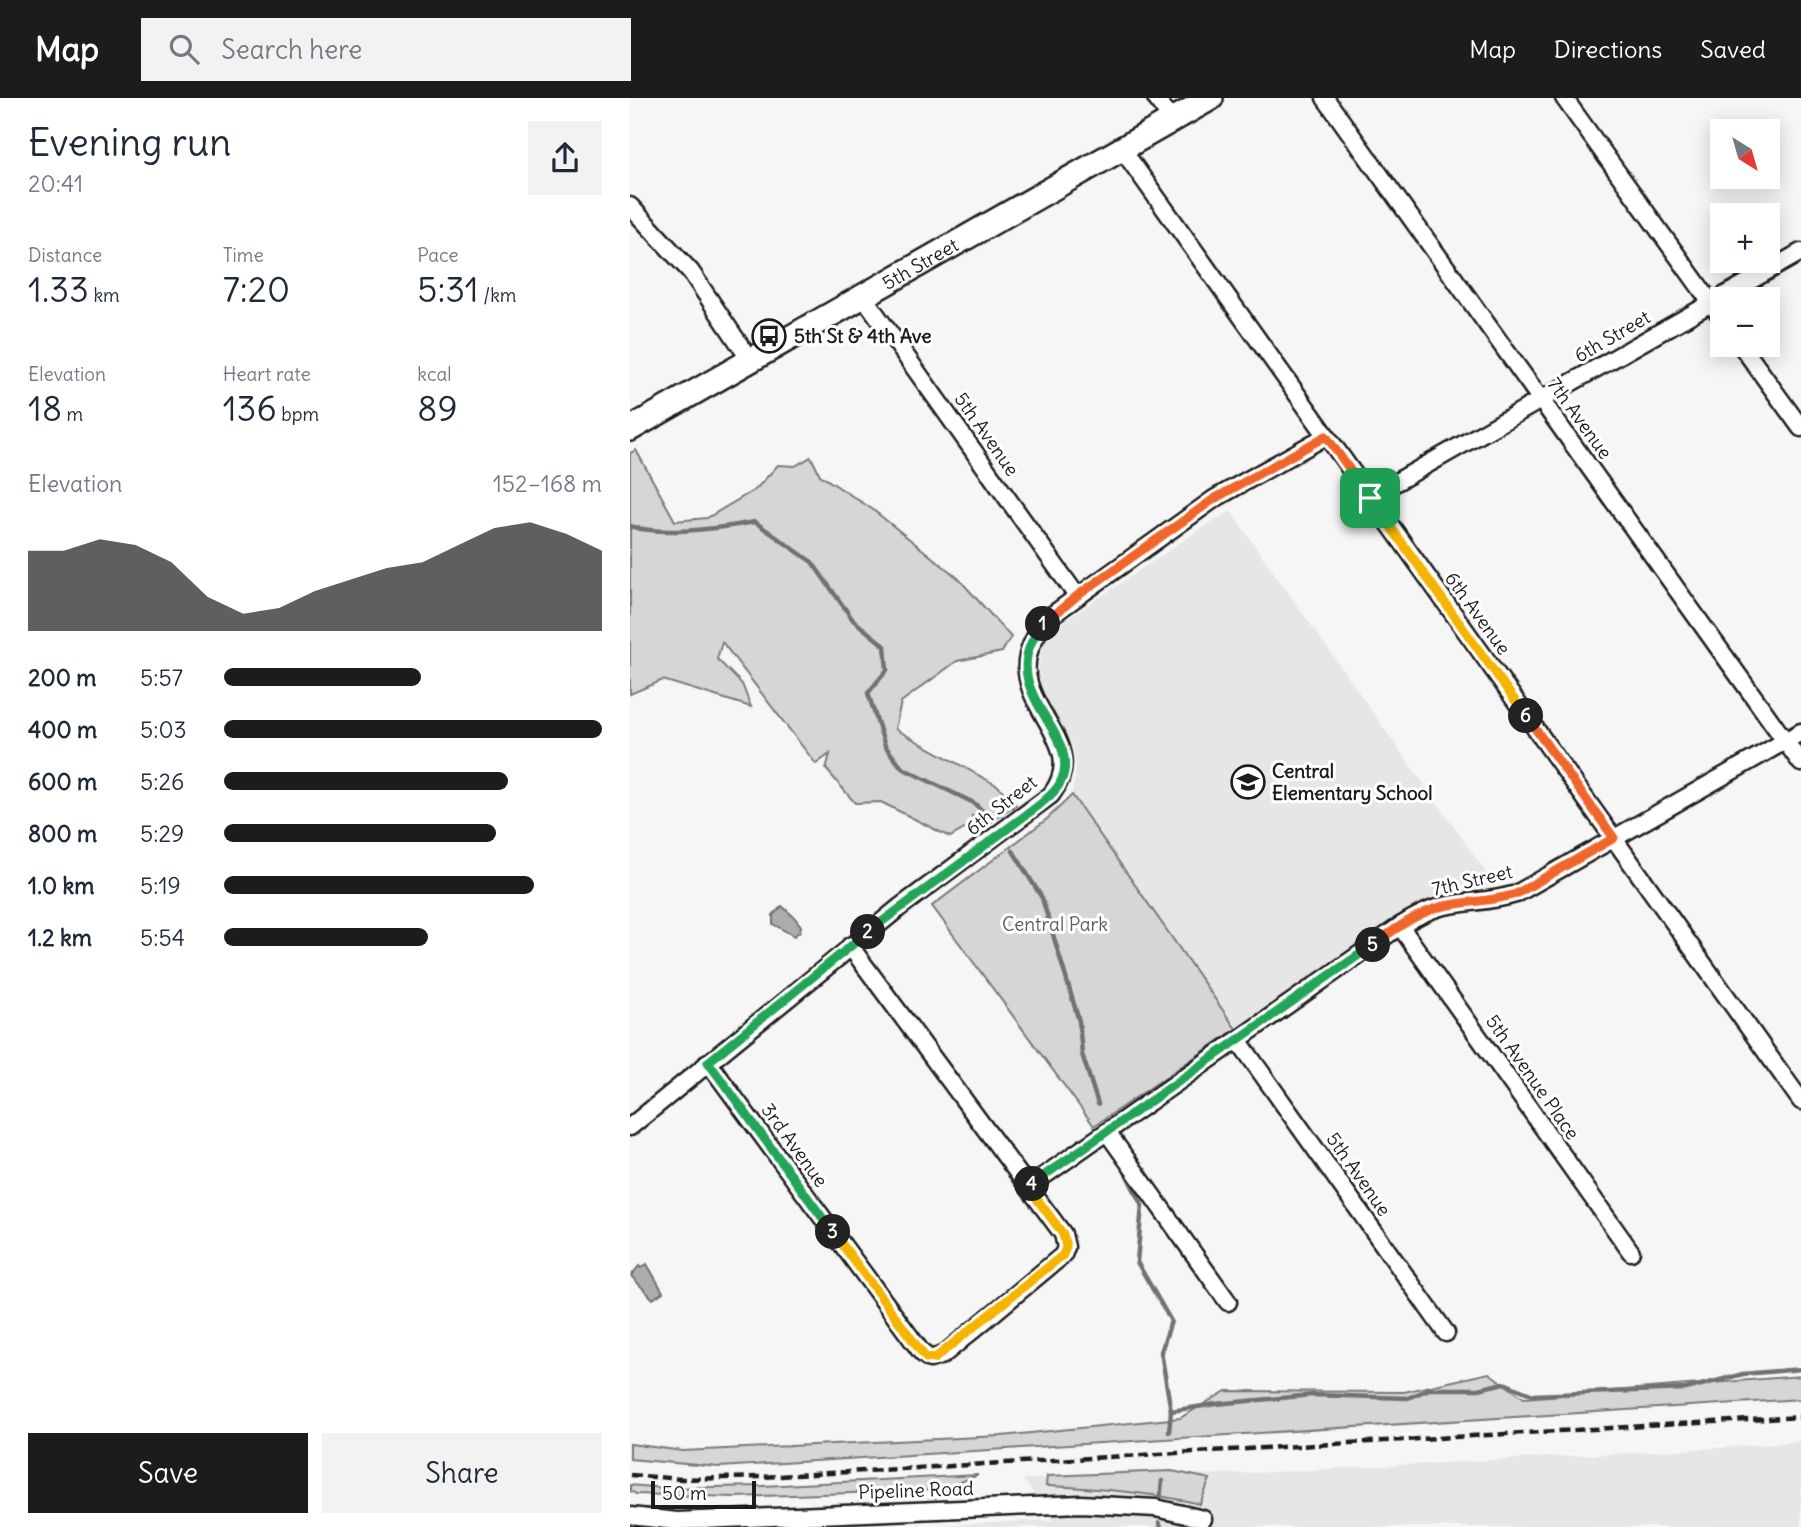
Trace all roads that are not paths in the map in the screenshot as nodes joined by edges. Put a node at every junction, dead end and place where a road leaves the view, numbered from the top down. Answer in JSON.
{"nodes":[{"id":1,"x":1156,"y":98,"type":"edge"},
{"id":2,"x":1211,"y":98,"type":"edge"},
{"id":3,"x":1325,"y":98,"type":"edge"},
{"id":4,"x":1564,"y":98,"type":"edge"},
{"id":5,"x":1172,"y":120,"type":"junction"},
{"id":6,"x":1122,"y":149,"type":"junction"},
{"id":7,"x":630,"y":206,"type":"edge"},
{"id":8,"x":1801,"y":253,"type":"edge"},
{"id":9,"x":1740,"y":287,"type":"edge"},
{"id":10,"x":863,"y":296,"type":"junction"},
{"id":11,"x":1710,"y":302,"type":"edge"},
{"id":12,"x":1710,"y":304,"type":"edge"},
{"id":13,"x":1750,"y":357,"type":"edge"},
{"id":14,"x":750,"y":360,"type":"junction"},
{"id":15,"x":1541,"y":400,"type":"junction"},
{"id":16,"x":1801,"y":428,"type":"edge"},
{"id":17,"x":630,"y":429,"type":"edge"},
{"id":18,"x":1326,"y":436,"type":"junction"},
{"id":19,"x":1370,"y":498,"type":"junction"},
{"id":20,"x":1077,"y":596,"type":"junction"},
{"id":21,"x":1801,"y":732,"type":"edge"},
{"id":22,"x":1785,"y":741,"type":"junction"},
{"id":23,"x":1801,"y":763,"type":"edge"},
{"id":24,"x":1614,"y":838,"type":"junction"},
{"id":25,"x":1400,"y":926,"type":"junction"},
{"id":26,"x":850,"y":946,"type":"junction"},
{"id":27,"x":1238,"y":1040,"type":"junction"},
{"id":28,"x":708,"y":1062,"type":"junction"},
{"id":29,"x":1801,"y":1101,"type":"edge"},
{"id":30,"x":630,"y":1127,"type":"edge"},
{"id":31,"x":1107,"y":1132,"type":"junction"},
{"id":32,"x":1028,"y":1187,"type":"junction"},
{"id":33,"x":1632,"y":1252,"type":"dead end"},
{"id":34,"x":1228,"y":1302,"type":"dead end"},
{"id":35,"x":1446,"y":1333,"type":"dead end"},
{"id":36,"x":630,"y":1516,"type":"edge"},
{"id":37,"x":1203,"y":1519,"type":"dead end"}],
"edges":[{"from":1,"to":5,"type":"street"},
{"from":2,"to":5,"type":"street","name":"5th Street"},
{"from":3,"to":15,"type":"street","name":"7th Avenue"},
{"from":4,"to":11,"type":"street"},
{"from":5,"to":6,"type":"street","name":"5th Street"},
{"from":6,"to":10,"type":"street","name":"5th Street"},
{"from":6,"to":18,"type":"street","name":"6th Avenue"},
{"from":7,"to":14,"type":"street"},
{"from":8,"to":9,"type":"street","name":"6th Street"},
{"from":10,"to":14,"type":"street","name":"5th Street"},
{"from":10,"to":20,"type":"street","name":"5th Avenue"},
{"from":12,"to":15,"type":"street","name":"6th Street"},
{"from":13,"to":16,"type":"street"},
{"from":14,"to":17,"type":"street","name":"5th Street"},
{"from":15,"to":19,"type":"street","name":"6th Street"},
{"from":15,"to":22,"type":"street","name":"7th Avenue"},
{"from":18,"to":19,"type":"street","name":"6th Avenue"},
{"from":18,"to":20,"type":"street","name":"6th Street"},
{"from":19,"to":24,"type":"street","name":"6th Avenue"},
{"from":20,"to":26,"type":"street","name":"6th Street"},
{"from":21,"to":22,"type":"street","name":"7th Street"},
{"from":22,"to":23,"type":"street","name":"7th Avenue"},
{"from":22,"to":24,"type":"street","name":"7th Street"},
{"from":24,"to":25,"type":"street","name":"7th Street"},
{"from":24,"to":29,"type":"street","name":"6th Avenue"},
{"from":25,"to":27,"type":"street","name":"7th Street"},
{"from":25,"to":33,"type":"street","name":"5th Avenue Place"},
{"from":26,"to":28,"type":"street","name":"6th Street"},
{"from":26,"to":32,"type":"street"},
{"from":27,"to":31,"type":"street","name":"7th Street"},
{"from":27,"to":35,"type":"street","name":"5th Avenue"},
{"from":28,"to":30,"type":"street","name":"6th Street"},
{"from":28,"to":32,"type":"street","name":"3rd Avenue"},
{"from":31,"to":32,"type":"street","name":"7th Street"},
{"from":31,"to":34,"type":"street"},
{"from":36,"to":37,"type":"street","name":"Pipeline Road"}]}
